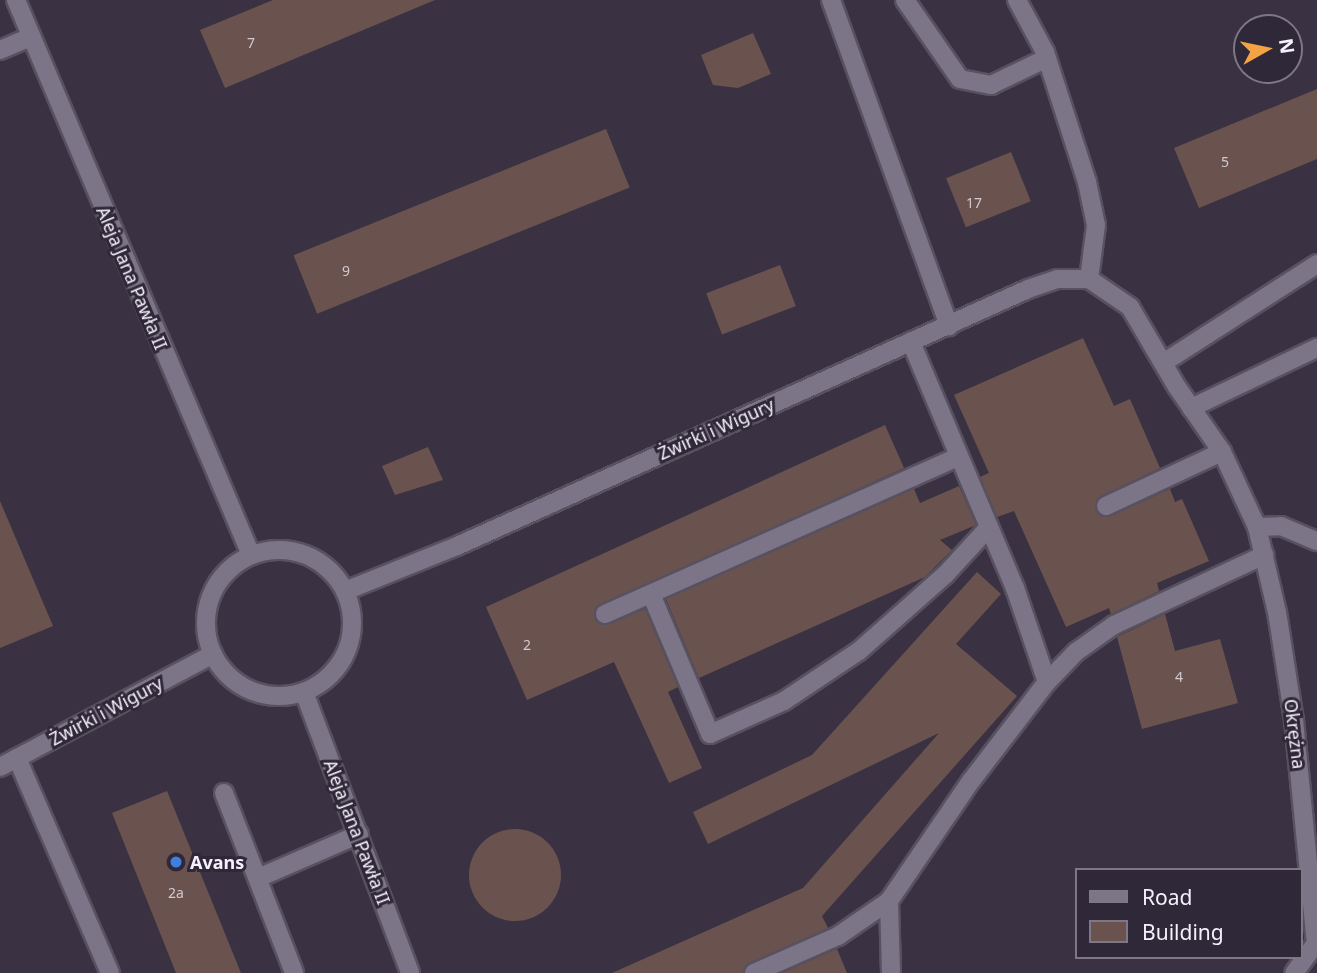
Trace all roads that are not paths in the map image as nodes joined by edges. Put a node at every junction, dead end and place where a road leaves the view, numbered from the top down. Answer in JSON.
{"nodes":[{"id":1,"x":16,"y":0,"type":"edge"},
{"id":2,"x":831,"y":0,"type":"edge"},
{"id":3,"x":905,"y":0,"type":"edge"},
{"id":4,"x":1017,"y":0,"type":"edge"},
{"id":5,"x":31,"y":37,"type":"junction"},
{"id":6,"x":0,"y":50,"type":"edge"},
{"id":7,"x":1046,"y":58,"type":"junction"},
{"id":8,"x":1317,"y":264,"type":"edge"},
{"id":9,"x":1089,"y":279,"type":"junction"},
{"id":10,"x":949,"y":326,"type":"junction"},
{"id":11,"x":911,"y":342,"type":"junction"},
{"id":12,"x":1317,"y":348,"type":"edge"},
{"id":13,"x":1163,"y":363,"type":"junction"},
{"id":14,"x":1191,"y":408,"type":"junction"},
{"id":15,"x":1222,"y":452,"type":"junction"},
{"id":16,"x":957,"y":457,"type":"junction"},
{"id":17,"x":1106,"y":506,"type":"dead end"},
{"id":18,"x":989,"y":527,"type":"junction"},
{"id":19,"x":1257,"y":527,"type":"junction"},
{"id":20,"x":1317,"y":541,"type":"edge"},
{"id":21,"x":251,"y":555,"type":"junction"},
{"id":22,"x":1264,"y":555,"type":"junction"},
{"id":23,"x":345,"y":591,"type":"junction"},
{"id":24,"x":651,"y":594,"type":"junction"},
{"id":25,"x":605,"y":614,"type":"dead end"},
{"id":26,"x":212,"y":654,"type":"junction"},
{"id":27,"x":1047,"y":682,"type":"junction"},
{"id":28,"x":304,"y":692,"type":"junction"},
{"id":29,"x":17,"y":758,"type":"junction"},
{"id":30,"x":0,"y":767,"type":"edge"},
{"id":31,"x":224,"y":793,"type":"dead end"},
{"id":32,"x":359,"y":834,"type":"junction"},
{"id":33,"x":258,"y":878,"type":"junction"},
{"id":34,"x":889,"y":901,"type":"junction"},
{"id":35,"x":1316,"y":943,"type":"edge"},
{"id":36,"x":110,"y":973,"type":"edge"},
{"id":37,"x":294,"y":973,"type":"edge"},
{"id":38,"x":410,"y":973,"type":"edge"},
{"id":39,"x":754,"y":973,"type":"edge"},
{"id":40,"x":891,"y":973,"type":"edge"},
{"id":41,"x":1294,"y":973,"type":"edge"}],
"edges":[{"from":1,"to":5,"type":"street","name":"Aleja Jana Pawła II"},
{"from":2,"to":10,"type":"street"},
{"from":3,"to":7,"type":"street"},
{"from":4,"to":7,"type":"street"},
{"from":5,"to":6,"type":"street"},
{"from":5,"to":21,"type":"street","name":"Aleja Jana Pawła II"},
{"from":7,"to":9,"type":"street"},
{"from":8,"to":13,"type":"street"},
{"from":9,"to":10,"type":"street","name":"Żwirki i Wigury"},
{"from":9,"to":13,"type":"street"},
{"from":10,"to":11,"type":"street","name":"Żwirki i Wigury"},
{"from":11,"to":16,"type":"street"},
{"from":11,"to":23,"type":"street","name":"Żwirki i Wigury"},
{"from":12,"to":14,"type":"street"},
{"from":13,"to":14,"type":"street"},
{"from":14,"to":15,"type":"street"},
{"from":15,"to":17,"type":"street"},
{"from":15,"to":19,"type":"street"},
{"from":16,"to":18,"type":"street"},
{"from":16,"to":24,"type":"street"},
{"from":18,"to":24,"type":"street"},
{"from":18,"to":27,"type":"street"},
{"from":19,"to":20,"type":"street"},
{"from":19,"to":22,"type":"street","name":"Okrężna"},
{"from":21,"to":23,"type":"street"},
{"from":21,"to":26,"type":"street"},
{"from":22,"to":27,"type":"street"},
{"from":22,"to":35,"type":"street","name":"Okrężna"},
{"from":23,"to":28,"type":"street"},
{"from":24,"to":25,"type":"street"},
{"from":26,"to":28,"type":"street"},
{"from":26,"to":29,"type":"street","name":"Żwirki i Wigury"},
{"from":27,"to":34,"type":"street"},
{"from":28,"to":32,"type":"street","name":"Aleja Jana Pawła II"},
{"from":29,"to":30,"type":"street","name":"Żwirki i Wigury"},
{"from":29,"to":36,"type":"street"},
{"from":31,"to":33,"type":"street"},
{"from":32,"to":33,"type":"street"},
{"from":32,"to":38,"type":"street","name":"Aleja Jana Pawła II"},
{"from":33,"to":37,"type":"street"},
{"from":34,"to":39,"type":"street"},
{"from":34,"to":40,"type":"street"},
{"from":35,"to":41,"type":"street","name":"Okrężna"}]}
